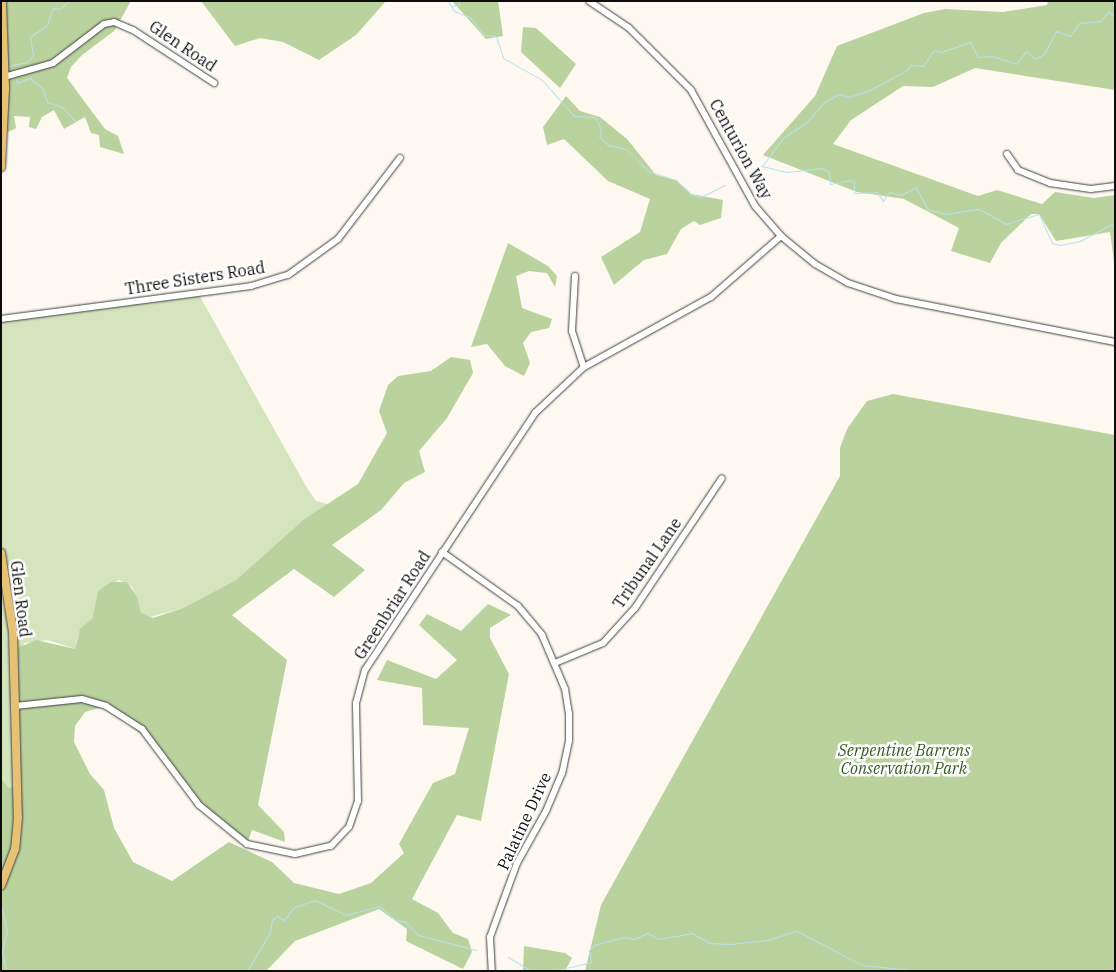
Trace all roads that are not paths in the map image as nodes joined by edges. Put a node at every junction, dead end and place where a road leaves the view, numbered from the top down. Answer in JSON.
{"nodes":[{"id":1,"x":2,"y":1,"type":"edge"},
{"id":2,"x":589,"y":1,"type":"edge"},
{"id":3,"x":4,"y":69,"type":"junction"},
{"id":4,"x":214,"y":83,"type":"dead end"},
{"id":5,"x":1007,"y":154,"type":"dead end"},
{"id":6,"x":400,"y":158,"type":"dead end"},
{"id":7,"x":1,"y":167,"type":"edge"},
{"id":8,"x":1115,"y":186,"type":"edge"},
{"id":9,"x":781,"y":236,"type":"junction"},
{"id":10,"x":575,"y":276,"type":"dead end"},
{"id":11,"x":1,"y":319,"type":"edge"},
{"id":12,"x":1115,"y":342,"type":"edge"},
{"id":13,"x":584,"y":367,"type":"junction"},
{"id":14,"x":722,"y":478,"type":"dead end"},
{"id":15,"x":1,"y":552,"type":"edge"},
{"id":16,"x":442,"y":552,"type":"junction"},
{"id":17,"x":555,"y":663,"type":"junction"},
{"id":18,"x":15,"y":706,"type":"junction"},
{"id":19,"x":1,"y":886,"type":"edge"},
{"id":20,"x":492,"y":971,"type":"edge"}],
"edges":[{"from":1,"to":3,"type":"main road"},
{"from":2,"to":9,"type":"street","name":"Centurion Way"},
{"from":3,"to":4,"type":"street","name":"Glen Road"},
{"from":3,"to":7,"type":"main road"},
{"from":5,"to":8,"type":"street"},
{"from":6,"to":11,"type":"street","name":"Three Sisters Road"},
{"from":9,"to":12,"type":"street","name":"Centurion Way"},
{"from":9,"to":13,"type":"street","name":"Greenbriar Road"},
{"from":10,"to":13,"type":"street"},
{"from":13,"to":16,"type":"street","name":"Greenbriar Road"},
{"from":14,"to":17,"type":"street","name":"Tribunal Lane"},
{"from":15,"to":18,"type":"main road","name":"Glen Road"},
{"from":16,"to":17,"type":"street","name":"Palatine Drive"},
{"from":16,"to":18,"type":"street","name":"Greenbriar Road"},
{"from":17,"to":20,"type":"street","name":"Palatine Drive"},
{"from":18,"to":19,"type":"main road","name":"Glen Road"}]}
